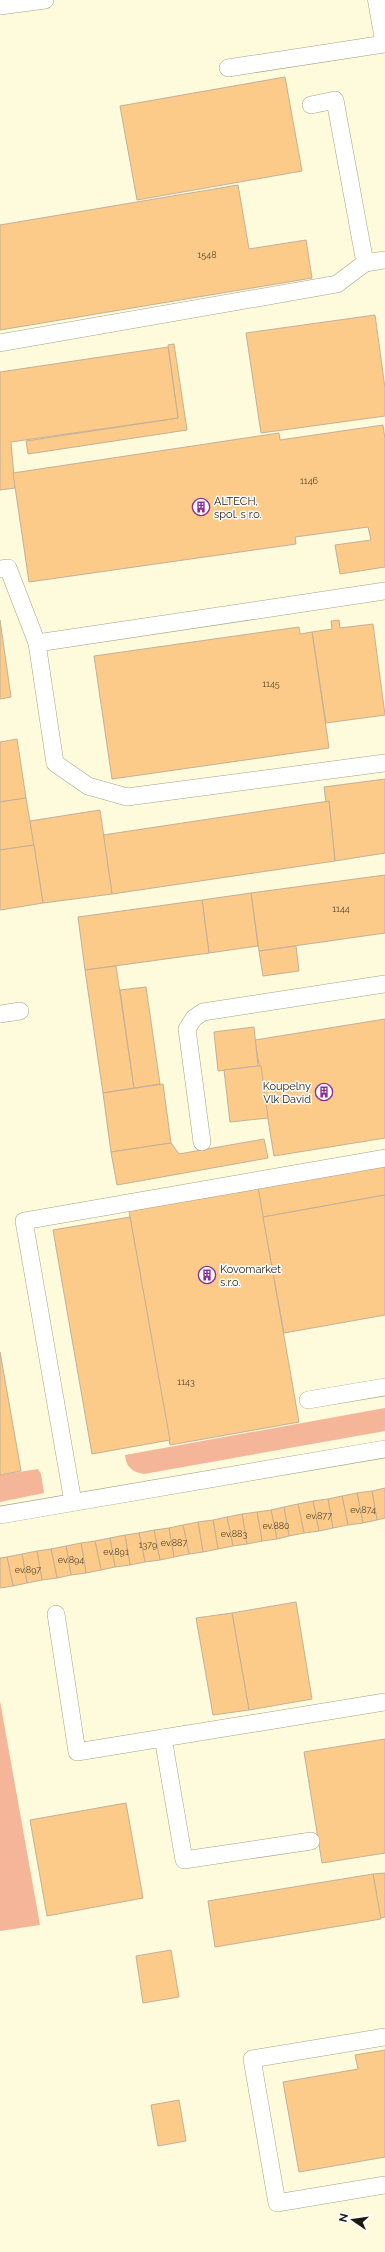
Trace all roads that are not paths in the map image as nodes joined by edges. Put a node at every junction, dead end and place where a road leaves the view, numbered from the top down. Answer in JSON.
{"nodes":[{"id":1,"x":46,"y":0,"type":"edge"},
{"id":2,"x":379,"y":0,"type":"edge"},
{"id":3,"x":0,"y":6,"type":"edge"},
{"id":4,"x":385,"y":34,"type":"edge"},
{"id":5,"x":385,"y":44,"type":"edge"},
{"id":6,"x":228,"y":68,"type":"dead end"},
{"id":7,"x":311,"y":105,"type":"dead end"},
{"id":8,"x":385,"y":260,"type":"edge"},
{"id":9,"x":365,"y":263,"type":"junction"},
{"id":10,"x":0,"y":343,"type":"edge"},
{"id":11,"x":0,"y":569,"type":"edge"},
{"id":12,"x":385,"y":591,"type":"edge"},
{"id":13,"x":37,"y":643,"type":"junction"},
{"id":14,"x":385,"y":763,"type":"edge"},
{"id":15,"x":385,"y":984,"type":"edge"},
{"id":16,"x":20,"y":1011,"type":"dead end"},
{"id":17,"x":0,"y":1014,"type":"edge"},
{"id":18,"x":202,"y":1142,"type":"dead end"},
{"id":19,"x":385,"y":1158,"type":"edge"},
{"id":20,"x":385,"y":1387,"type":"edge"},
{"id":21,"x":308,"y":1400,"type":"dead end"},
{"id":22,"x":385,"y":1449,"type":"edge"},
{"id":23,"x":72,"y":1502,"type":"junction"},
{"id":24,"x":0,"y":1515,"type":"edge"},
{"id":25,"x":56,"y":1614,"type":"dead end"},
{"id":26,"x":385,"y":1702,"type":"edge"},
{"id":27,"x":163,"y":1738,"type":"junction"},
{"id":28,"x":312,"y":1841,"type":"dead end"},
{"id":29,"x":385,"y":2037,"type":"edge"},
{"id":30,"x":385,"y":2185,"type":"edge"}],
"edges":[{"from":1,"to":3,"type":"lane"},
{"from":2,"to":4,"type":"street"},
{"from":5,"to":6,"type":"lane"},
{"from":7,"to":9,"type":"lane"},
{"from":8,"to":9,"type":"lane"},
{"from":9,"to":10,"type":"lane"},
{"from":11,"to":13,"type":"lane"},
{"from":12,"to":13,"type":"lane"},
{"from":13,"to":14,"type":"lane"},
{"from":15,"to":18,"type":"lane"},
{"from":16,"to":17,"type":"lane"},
{"from":19,"to":23,"type":"lane"},
{"from":20,"to":21,"type":"lane"},
{"from":22,"to":23,"type":"lane"},
{"from":23,"to":24,"type":"lane"},
{"from":25,"to":27,"type":"lane"},
{"from":26,"to":27,"type":"lane"},
{"from":27,"to":28,"type":"lane"},
{"from":29,"to":30,"type":"lane"}]}
